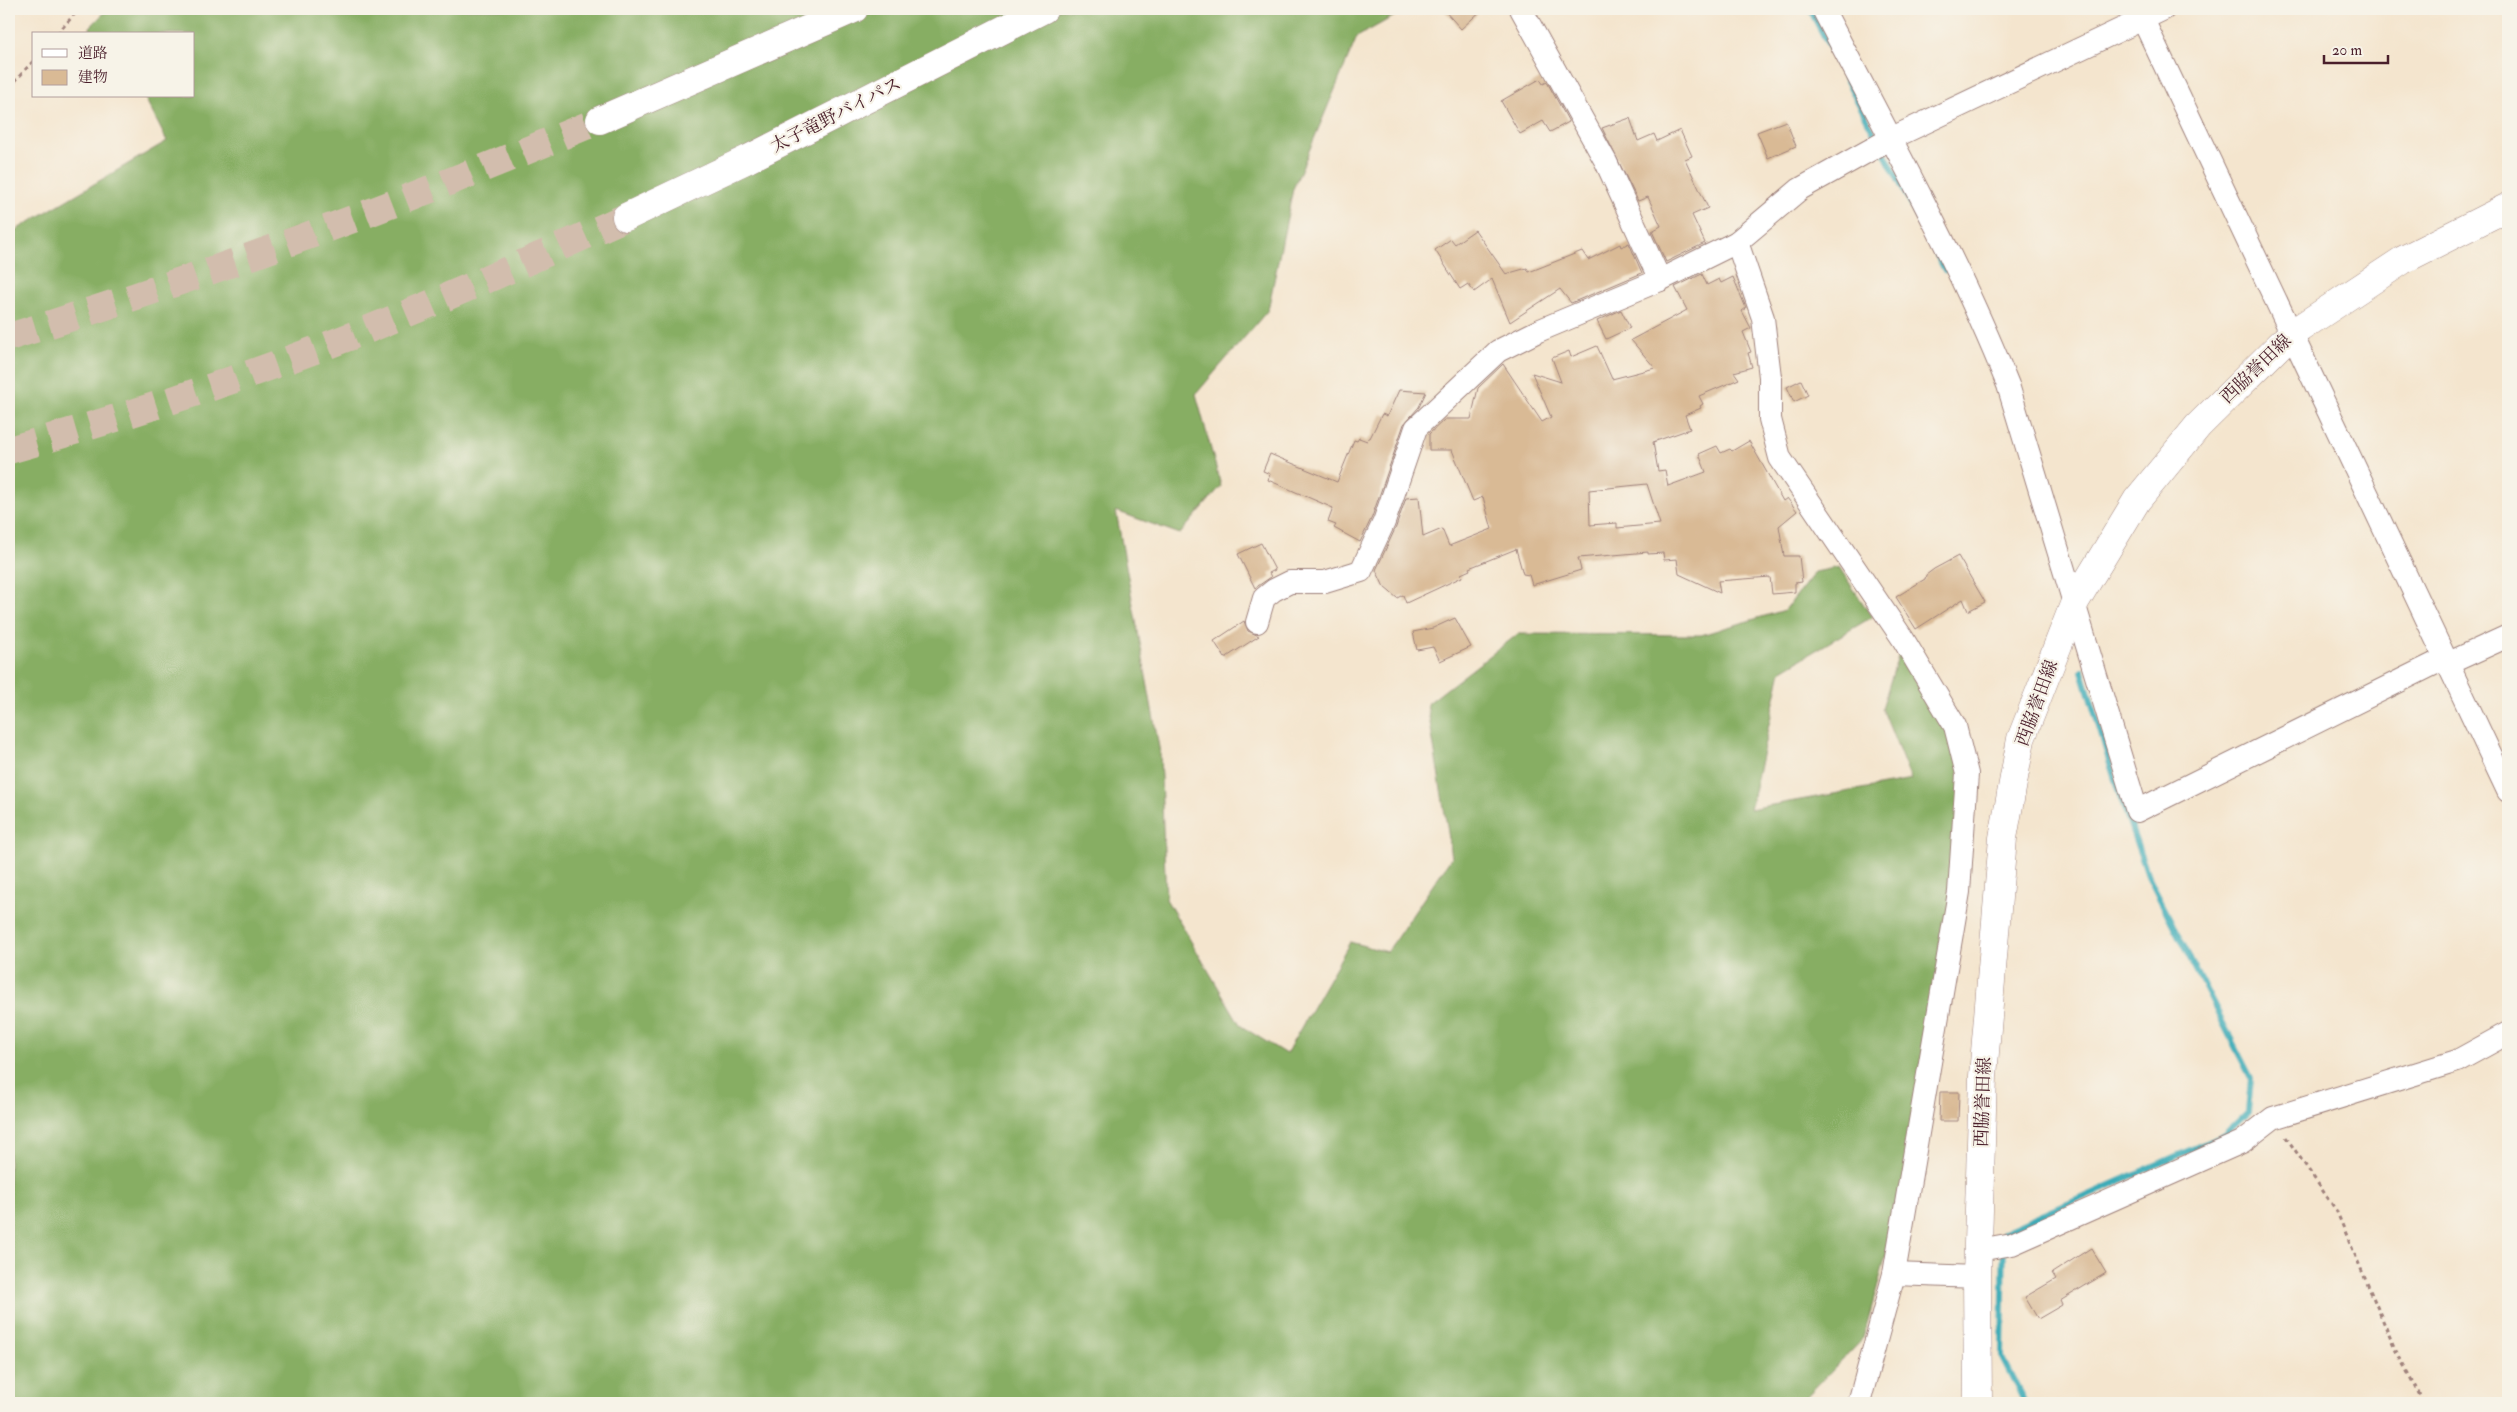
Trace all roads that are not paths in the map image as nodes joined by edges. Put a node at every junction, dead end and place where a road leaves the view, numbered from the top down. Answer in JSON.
{"nodes":[{"id":1,"x":854,"y":9,"type":"edge"},
{"id":2,"x":1044,"y":9,"type":"edge"},
{"id":3,"x":1521,"y":9,"type":"edge"},
{"id":4,"x":1823,"y":9,"type":"edge"},
{"id":5,"x":2164,"y":9,"type":"edge"},
{"id":6,"x":2140,"y":13,"type":"edge"},
{"id":7,"x":600,"y":120,"type":"tunnel mouth"},
{"id":8,"x":1890,"y":139,"type":"junction"},
{"id":9,"x":2508,"y":207,"type":"edge"},
{"id":10,"x":626,"y":217,"type":"tunnel mouth"},
{"id":11,"x":1737,"y":242,"type":"junction"},
{"id":12,"x":1660,"y":280,"type":"junction"},
{"id":13,"x":2291,"y":334,"type":"junction"},
{"id":14,"x":2076,"y":602,"type":"junction"},
{"id":15,"x":1257,"y":622,"type":"dead end"},
{"id":16,"x":2508,"y":636,"type":"edge"},
{"id":17,"x":2449,"y":663,"type":"junction"},
{"id":18,"x":2508,"y":791,"type":"edge"},
{"id":19,"x":2508,"y":1033,"type":"edge"},
{"id":20,"x":1978,"y":1250,"type":"junction"},
{"id":21,"x":1894,"y":1274,"type":"junction"},
{"id":22,"x":1977,"y":1277,"type":"junction"},
{"id":23,"x":1859,"y":1403,"type":"edge"},
{"id":24,"x":1978,"y":1403,"type":"edge"}],
"edges":[{"from":1,"to":7,"type":"main road"},
{"from":2,"to":10,"type":"main road","name":"太子竜野バイパス"},
{"from":3,"to":12,"type":"street"},
{"from":4,"to":8,"type":"street"},
{"from":5,"to":6,"type":"street"},
{"from":6,"to":8,"type":"street"},
{"from":6,"to":13,"type":"street"},
{"from":8,"to":11,"type":"street"},
{"from":8,"to":14,"type":"street"},
{"from":9,"to":13,"type":"main road","name":"西脇誉田線"},
{"from":11,"to":12,"type":"street"},
{"from":11,"to":21,"type":"street"},
{"from":12,"to":15,"type":"street"},
{"from":13,"to":14,"type":"main road","name":"西脇誉田線"},
{"from":13,"to":17,"type":"street"},
{"from":14,"to":17,"type":"street"},
{"from":14,"to":20,"type":"main road","name":"西脇誉田線"},
{"from":16,"to":17,"type":"street"},
{"from":17,"to":18,"type":"street"},
{"from":19,"to":20,"type":"street"},
{"from":20,"to":22,"type":"main road","name":"西脇誉田線"},
{"from":21,"to":22,"type":"street"},
{"from":21,"to":23,"type":"street"},
{"from":22,"to":24,"type":"main road","name":"西脇誉田線"}]}
